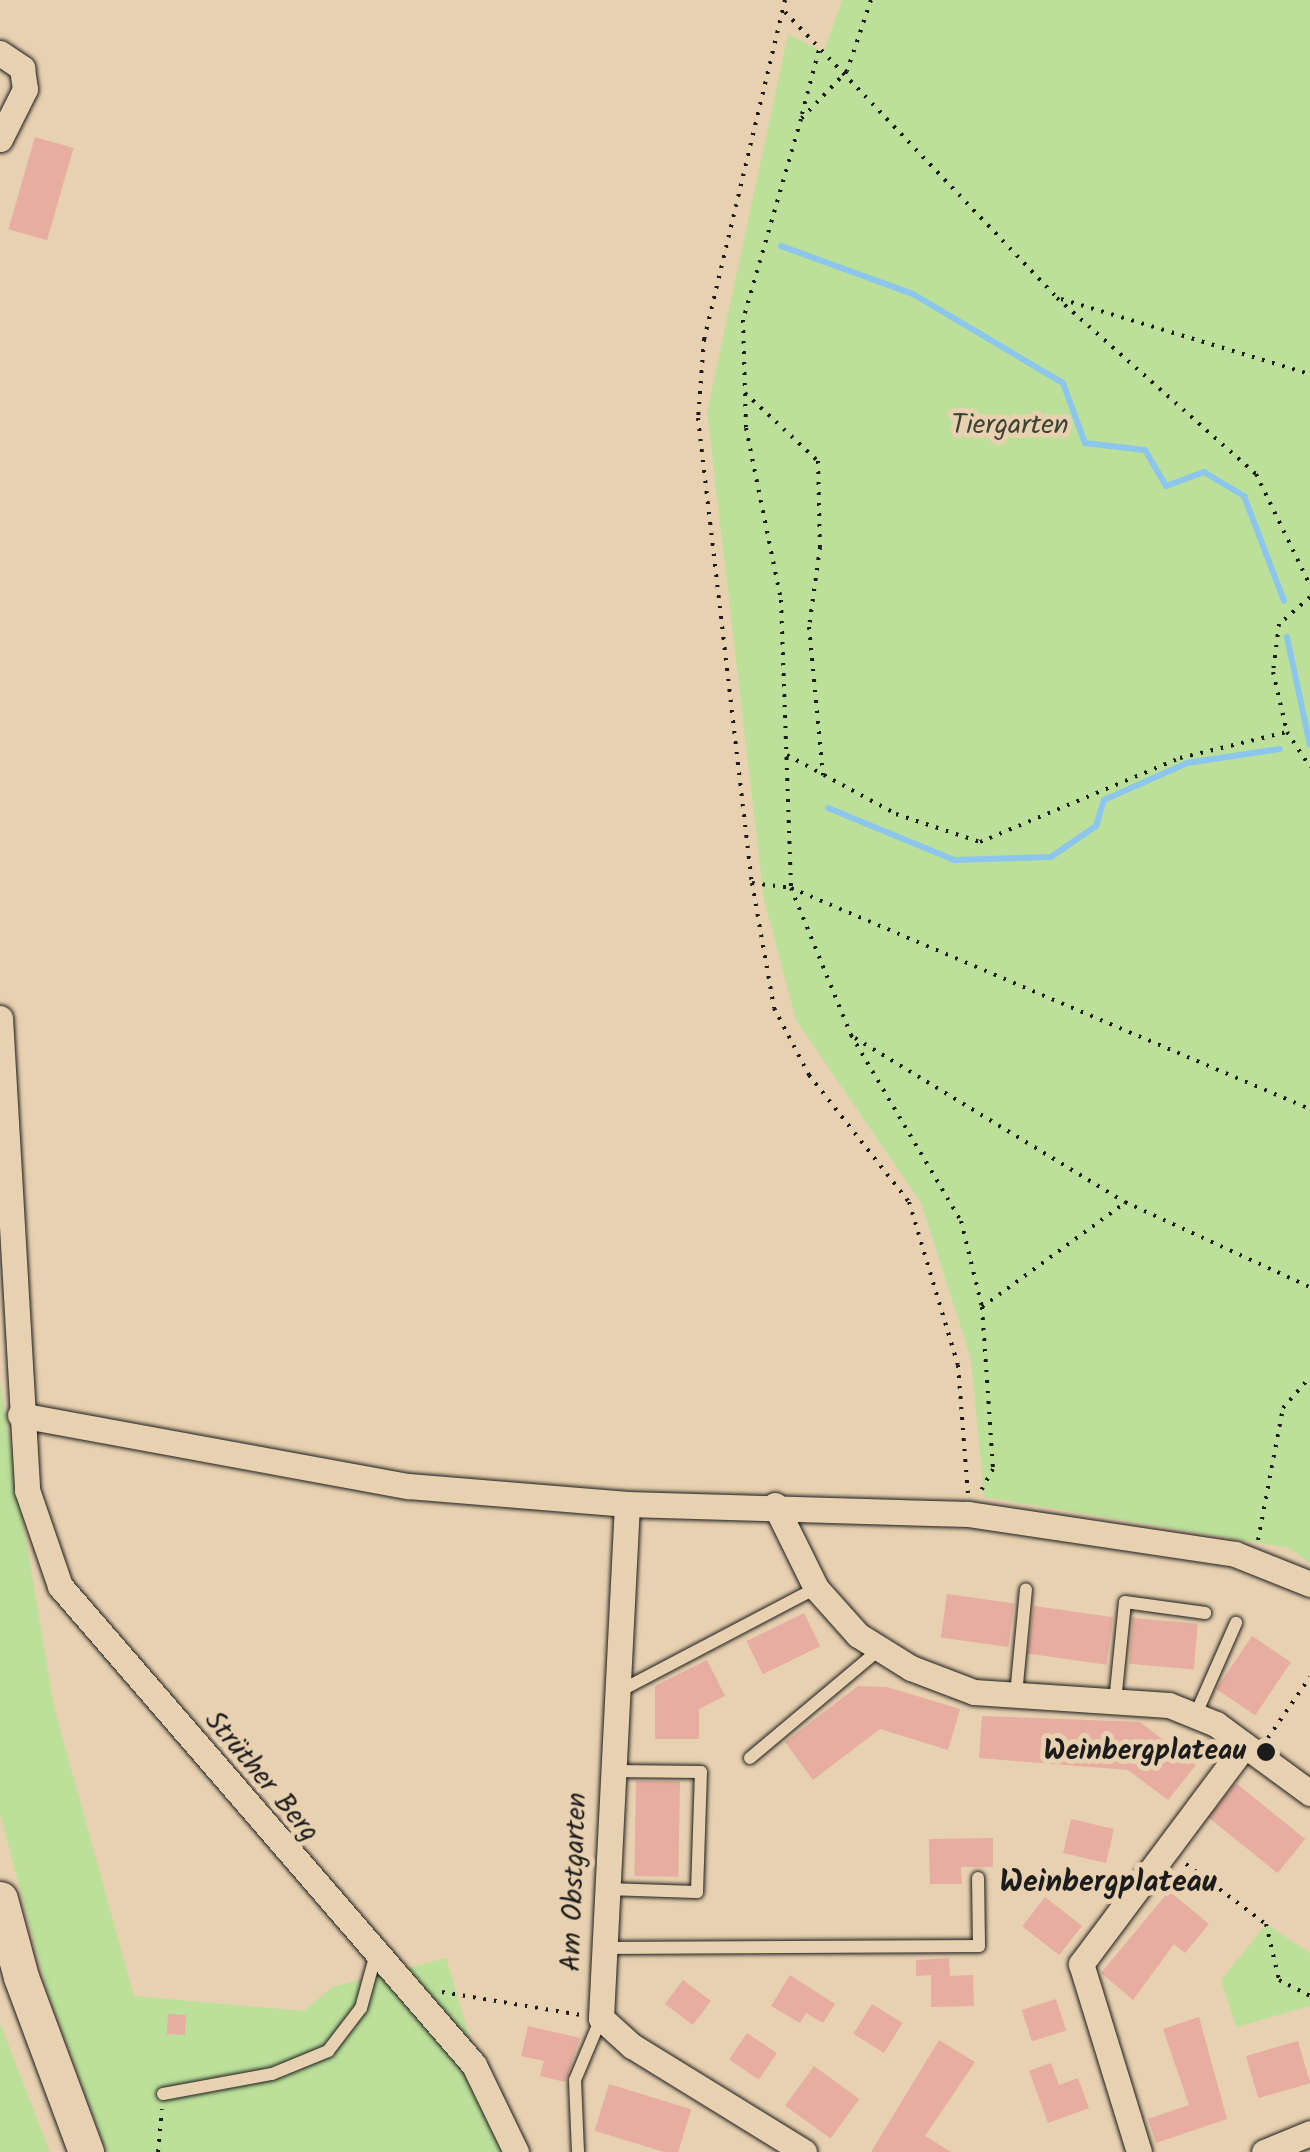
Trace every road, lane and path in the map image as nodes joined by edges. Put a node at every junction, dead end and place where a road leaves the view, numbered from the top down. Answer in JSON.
{"nodes":[{"id":1,"x":785,"y":0,"type":"edge"},
{"id":2,"x":871,"y":0,"type":"edge"},
{"id":3,"x":785,"y":12,"type":"junction"},
{"id":4,"x":820,"y":45,"type":"junction"},
{"id":5,"x":0,"y":53,"type":"edge"},
{"id":6,"x":847,"y":72,"type":"junction"},
{"id":7,"x":801,"y":118,"type":"junction"},
{"id":8,"x":0,"y":138,"type":"edge"},
{"id":9,"x":1057,"y":298,"type":"junction"},
{"id":10,"x":1310,"y":374,"type":"edge"},
{"id":11,"x":745,"y":393,"type":"junction"},
{"id":12,"x":1310,"y":584,"type":"edge"},
{"id":13,"x":1310,"y":597,"type":"edge"},
{"id":14,"x":1287,"y":732,"type":"junction"},
{"id":15,"x":787,"y":755,"type":"junction"},
{"id":16,"x":1310,"y":767,"type":"edge"},
{"id":17,"x":824,"y":775,"type":"junction"},
{"id":18,"x":752,"y":883,"type":"junction"},
{"id":19,"x":792,"y":888,"type":"junction"},
{"id":20,"x":0,"y":1018,"type":"edge"},
{"id":21,"x":851,"y":1035,"type":"junction"},
{"id":22,"x":1310,"y":1109,"type":"edge"},
{"id":23,"x":1125,"y":1202,"type":"junction"},
{"id":24,"x":1310,"y":1287,"type":"edge"},
{"id":25,"x":982,"y":1306,"type":"junction"},
{"id":26,"x":1310,"y":1377,"type":"edge"},
{"id":27,"x":20,"y":1414,"type":"junction"},
{"id":28,"x":626,"y":1504,"type":"junction"},
{"id":29,"x":776,"y":1505,"type":"junction"},
{"id":30,"x":968,"y":1514,"type":"junction"},
{"id":31,"x":1255,"y":1560,"type":"junction"},
{"id":32,"x":1310,"y":1584,"type":"edge"},
{"id":33,"x":816,"y":1588,"type":"junction"},
{"id":34,"x":1026,"y":1588,"type":"dead end"},
{"id":35,"x":1204,"y":1613,"type":"dead end"},
{"id":36,"x":1236,"y":1623,"type":"dead end"},
{"id":37,"x":880,"y":1650,"type":"junction"},
{"id":38,"x":1310,"y":1677,"type":"edge"},
{"id":39,"x":614,"y":1695,"type":"junction"},
{"id":40,"x":1016,"y":1695,"type":"junction"},
{"id":41,"x":1115,"y":1702,"type":"junction"},
{"id":42,"x":1195,"y":1716,"type":"junction"},
{"id":43,"x":1250,"y":1750,"type":"junction"},
{"id":44,"x":750,"y":1758,"type":"dead end"},
{"id":45,"x":610,"y":1772,"type":"junction"},
{"id":46,"x":1310,"y":1792,"type":"edge"},
{"id":47,"x":1166,"y":1849,"type":"junction"},
{"id":48,"x":978,"y":1878,"type":"dead end"},
{"id":49,"x":603,"y":1888,"type":"junction"},
{"id":50,"x":0,"y":1899,"type":"edge"},
{"id":51,"x":600,"y":1948,"type":"junction"},
{"id":52,"x":375,"y":1957,"type":"junction"},
{"id":53,"x":437,"y":1991,"type":"dead end"},
{"id":54,"x":1310,"y":1996,"type":"edge"},
{"id":55,"x":601,"y":2018,"type":"junction"},
{"id":56,"x":163,"y":2094,"type":"joint"},
{"id":57,"x":1310,"y":2133,"type":"edge"},
{"id":58,"x":86,"y":2152,"type":"edge"},
{"id":59,"x":158,"y":2152,"type":"edge"},
{"id":60,"x":516,"y":2152,"type":"edge"},
{"id":61,"x":578,"y":2152,"type":"edge"},
{"id":62,"x":804,"y":2152,"type":"edge"},
{"id":63,"x":1139,"y":2152,"type":"edge"},
{"id":64,"x":1264,"y":2152,"type":"edge"}],
"edges":[{"from":1,"to":3,"type":"path"},
{"from":2,"to":6,"type":"path"},
{"from":3,"to":4,"type":"path"},
{"from":3,"to":18,"type":"path"},
{"from":4,"to":6,"type":"path"},
{"from":4,"to":7,"type":"path"},
{"from":5,"to":8,"type":"street"},
{"from":6,"to":7,"type":"path"},
{"from":6,"to":9,"type":"path"},
{"from":7,"to":11,"type":"path"},
{"from":9,"to":10,"type":"path"},
{"from":9,"to":12,"type":"path"},
{"from":11,"to":15,"type":"path"},
{"from":11,"to":17,"type":"path"},
{"from":13,"to":14,"type":"path"},
{"from":14,"to":16,"type":"path"},
{"from":14,"to":17,"type":"path"},
{"from":15,"to":17,"type":"path"},
{"from":15,"to":19,"type":"path"},
{"from":18,"to":19,"type":"path"},
{"from":18,"to":30,"type":"path"},
{"from":19,"to":21,"type":"path"},
{"from":19,"to":22,"type":"path"},
{"from":20,"to":27,"type":"street","name":"Strüther Berg"},
{"from":21,"to":23,"type":"path"},
{"from":21,"to":25,"type":"path"},
{"from":23,"to":24,"type":"path"},
{"from":23,"to":25,"type":"path"},
{"from":25,"to":30,"type":"path"},
{"from":26,"to":31,"type":"path"},
{"from":27,"to":28,"type":"street"},
{"from":27,"to":52,"type":"street","name":"Strüther Berg"},
{"from":28,"to":29,"type":"street"},
{"from":28,"to":39,"type":"street","name":"Am Obstgarten"},
{"from":29,"to":30,"type":"street"},
{"from":29,"to":33,"type":"street"},
{"from":30,"to":31,"type":"street"},
{"from":31,"to":32,"type":"street"},
{"from":33,"to":37,"type":"street"},
{"from":33,"to":39,"type":"lane"},
{"from":34,"to":40,"type":"lane"},
{"from":35,"to":41,"type":"lane"},
{"from":36,"to":42,"type":"lane"},
{"from":37,"to":40,"type":"street"},
{"from":37,"to":44,"type":"lane"},
{"from":38,"to":43,"type":"path"},
{"from":39,"to":45,"type":"street","name":"Am Obstgarten"},
{"from":40,"to":41,"type":"street"},
{"from":41,"to":42,"type":"street"},
{"from":42,"to":43,"type":"street"},
{"from":43,"to":46,"type":"street"},
{"from":43,"to":47,"type":"street"},
{"from":45,"to":49,"type":"street","name":"Am Obstgarten"},
{"from":45,"to":49,"type":"lane"},
{"from":47,"to":54,"type":"path"},
{"from":47,"to":63,"type":"street"},
{"from":48,"to":51,"type":"lane"},
{"from":49,"to":51,"type":"street","name":"Am Obstgarten"},
{"from":50,"to":58,"type":"main road"},
{"from":51,"to":55,"type":"street","name":"Am Obstgarten"},
{"from":52,"to":56,"type":"lane"},
{"from":52,"to":60,"type":"street","name":"Strüther Berg"},
{"from":53,"to":55,"type":"path"},
{"from":55,"to":61,"type":"lane"},
{"from":55,"to":62,"type":"street"},
{"from":56,"to":59,"type":"path"},
{"from":57,"to":64,"type":"street"}]}
